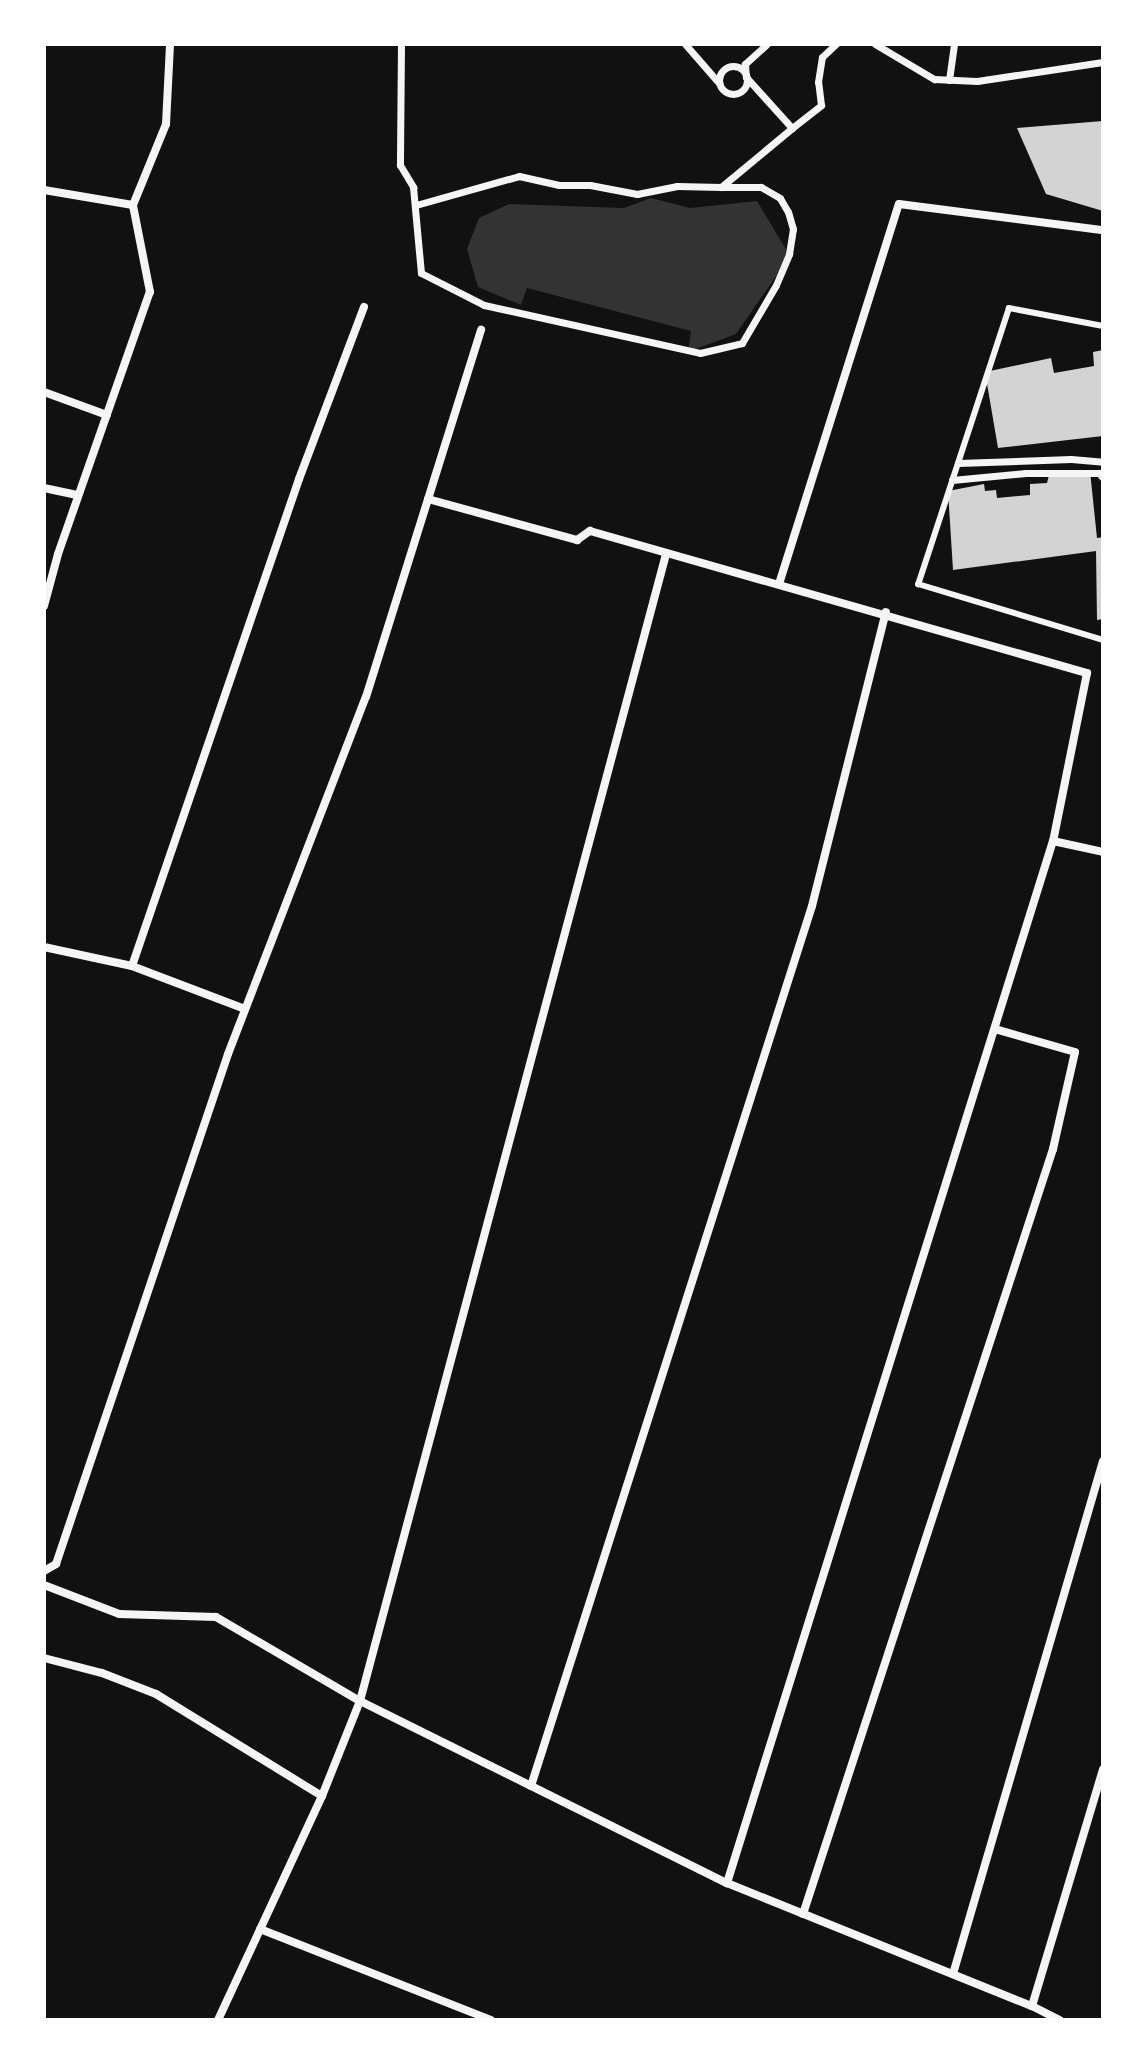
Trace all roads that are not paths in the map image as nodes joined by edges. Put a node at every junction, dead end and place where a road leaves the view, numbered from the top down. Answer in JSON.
{"nodes":[{"id":1,"x":170,"y":44,"type":"edge"},
{"id":2,"x":401,"y":44,"type":"edge"},
{"id":3,"x":685,"y":44,"type":"edge"},
{"id":4,"x":767,"y":44,"type":"edge"},
{"id":5,"x":836,"y":44,"type":"edge"},
{"id":6,"x":875,"y":44,"type":"edge"},
{"id":7,"x":954,"y":44,"type":"edge"},
{"id":8,"x":1103,"y":62,"type":"edge"},
{"id":9,"x":745,"y":64,"type":"junction"},
{"id":10,"x":732,"y":66,"type":"junction"},
{"id":11,"x":746,"y":77,"type":"junction"},
{"id":12,"x":949,"y":80,"type":"junction"},
{"id":13,"x":719,"y":83,"type":"junction"},
{"id":14,"x":792,"y":128,"type":"junction"},
{"id":15,"x":721,"y":187,"type":"junction"},
{"id":16,"x":44,"y":190,"type":"edge"},
{"id":17,"x":133,"y":205,"type":"junction"},
{"id":18,"x":416,"y":205,"type":"junction"},
{"id":19,"x":1103,"y":230,"type":"edge"},
{"id":20,"x":364,"y":307,"type":"dead end"},
{"id":21,"x":1103,"y":326,"type":"edge"},
{"id":22,"x":481,"y":330,"type":"dead end"},
{"id":23,"x":44,"y":392,"type":"edge"},
{"id":24,"x":107,"y":415,"type":"junction"},
{"id":25,"x":1103,"y":462,"type":"edge"},
{"id":26,"x":958,"y":463,"type":"junction"},
{"id":27,"x":1103,"y":478,"type":"edge"},
{"id":28,"x":952,"y":480,"type":"junction"},
{"id":29,"x":44,"y":488,"type":"edge"},
{"id":30,"x":78,"y":495,"type":"junction"},
{"id":31,"x":428,"y":499,"type":"junction"},
{"id":32,"x":666,"y":554,"type":"junction"},
{"id":33,"x":779,"y":584,"type":"junction"},
{"id":34,"x":44,"y":606,"type":"edge"},
{"id":35,"x":886,"y":612,"type":"junction"},
{"id":36,"x":1103,"y":640,"type":"edge"},
{"id":37,"x":1053,"y":841,"type":"junction"},
{"id":38,"x":1103,"y":852,"type":"edge"},
{"id":39,"x":44,"y":947,"type":"edge"},
{"id":40,"x":132,"y":966,"type":"junction"},
{"id":41,"x":245,"y":1009,"type":"junction"},
{"id":42,"x":995,"y":1029,"type":"junction"},
{"id":43,"x":1103,"y":1461,"type":"edge"},
{"id":44,"x":44,"y":1571,"type":"edge"},
{"id":45,"x":44,"y":1585,"type":"edge"},
{"id":46,"x":44,"y":1658,"type":"edge"},
{"id":47,"x":360,"y":1701,"type":"junction"},
{"id":48,"x":1103,"y":1769,"type":"edge"},
{"id":49,"x":531,"y":1786,"type":"junction"},
{"id":50,"x":322,"y":1796,"type":"junction"},
{"id":51,"x":727,"y":1883,"type":"junction"},
{"id":52,"x":803,"y":1914,"type":"junction"},
{"id":53,"x":260,"y":1929,"type":"junction"},
{"id":54,"x":953,"y":1974,"type":"junction"},
{"id":55,"x":1032,"y":2006,"type":"junction"},
{"id":56,"x":218,"y":2020,"type":"edge"},
{"id":57,"x":491,"y":2020,"type":"edge"},
{"id":58,"x":1060,"y":2020,"type":"edge"}],
"edges":[{"from":1,"to":17,"type":"street"},
{"from":2,"to":18,"type":"street"},
{"from":3,"to":13,"type":"street"},
{"from":4,"to":9,"type":"street"},
{"from":5,"to":14,"type":"street"},
{"from":6,"to":12,"type":"street"},
{"from":7,"to":12,"type":"street"},
{"from":8,"to":12,"type":"street"},
{"from":9,"to":10,"type":"street"},
{"from":9,"to":11,"type":"street"},
{"from":10,"to":11,"type":"street"},
{"from":10,"to":13,"type":"street"},
{"from":11,"to":13,"type":"street"},
{"from":11,"to":14,"type":"street"},
{"from":14,"to":15,"type":"street"},
{"from":15,"to":18,"type":"street"},
{"from":15,"to":18,"type":"street"},
{"from":16,"to":17,"type":"street"},
{"from":17,"to":24,"type":"street"},
{"from":19,"to":33,"type":"street"},
{"from":20,"to":40,"type":"street"},
{"from":21,"to":26,"type":"lane"},
{"from":22,"to":31,"type":"street"},
{"from":23,"to":24,"type":"street"},
{"from":24,"to":30,"type":"street"},
{"from":25,"to":26,"type":"street"},
{"from":26,"to":28,"type":"lane"},
{"from":27,"to":28,"type":"street"},
{"from":28,"to":36,"type":"lane"},
{"from":29,"to":30,"type":"street"},
{"from":30,"to":34,"type":"street"},
{"from":31,"to":32,"type":"street"},
{"from":31,"to":41,"type":"street"},
{"from":32,"to":33,"type":"street"},
{"from":32,"to":47,"type":"street"},
{"from":33,"to":35,"type":"street"},
{"from":35,"to":37,"type":"street"},
{"from":35,"to":49,"type":"street"},
{"from":37,"to":38,"type":"street"},
{"from":37,"to":42,"type":"street"},
{"from":39,"to":40,"type":"street"},
{"from":40,"to":41,"type":"street"},
{"from":41,"to":44,"type":"street"},
{"from":42,"to":51,"type":"street"},
{"from":42,"to":52,"type":"street"},
{"from":43,"to":54,"type":"street"},
{"from":45,"to":47,"type":"street"},
{"from":46,"to":50,"type":"street"},
{"from":47,"to":49,"type":"street"},
{"from":47,"to":50,"type":"street"},
{"from":48,"to":55,"type":"street"},
{"from":49,"to":51,"type":"street"},
{"from":50,"to":53,"type":"street"},
{"from":51,"to":52,"type":"street"},
{"from":52,"to":54,"type":"street"},
{"from":53,"to":56,"type":"street"},
{"from":53,"to":57,"type":"street"},
{"from":54,"to":55,"type":"street"},
{"from":55,"to":58,"type":"street"}]}
